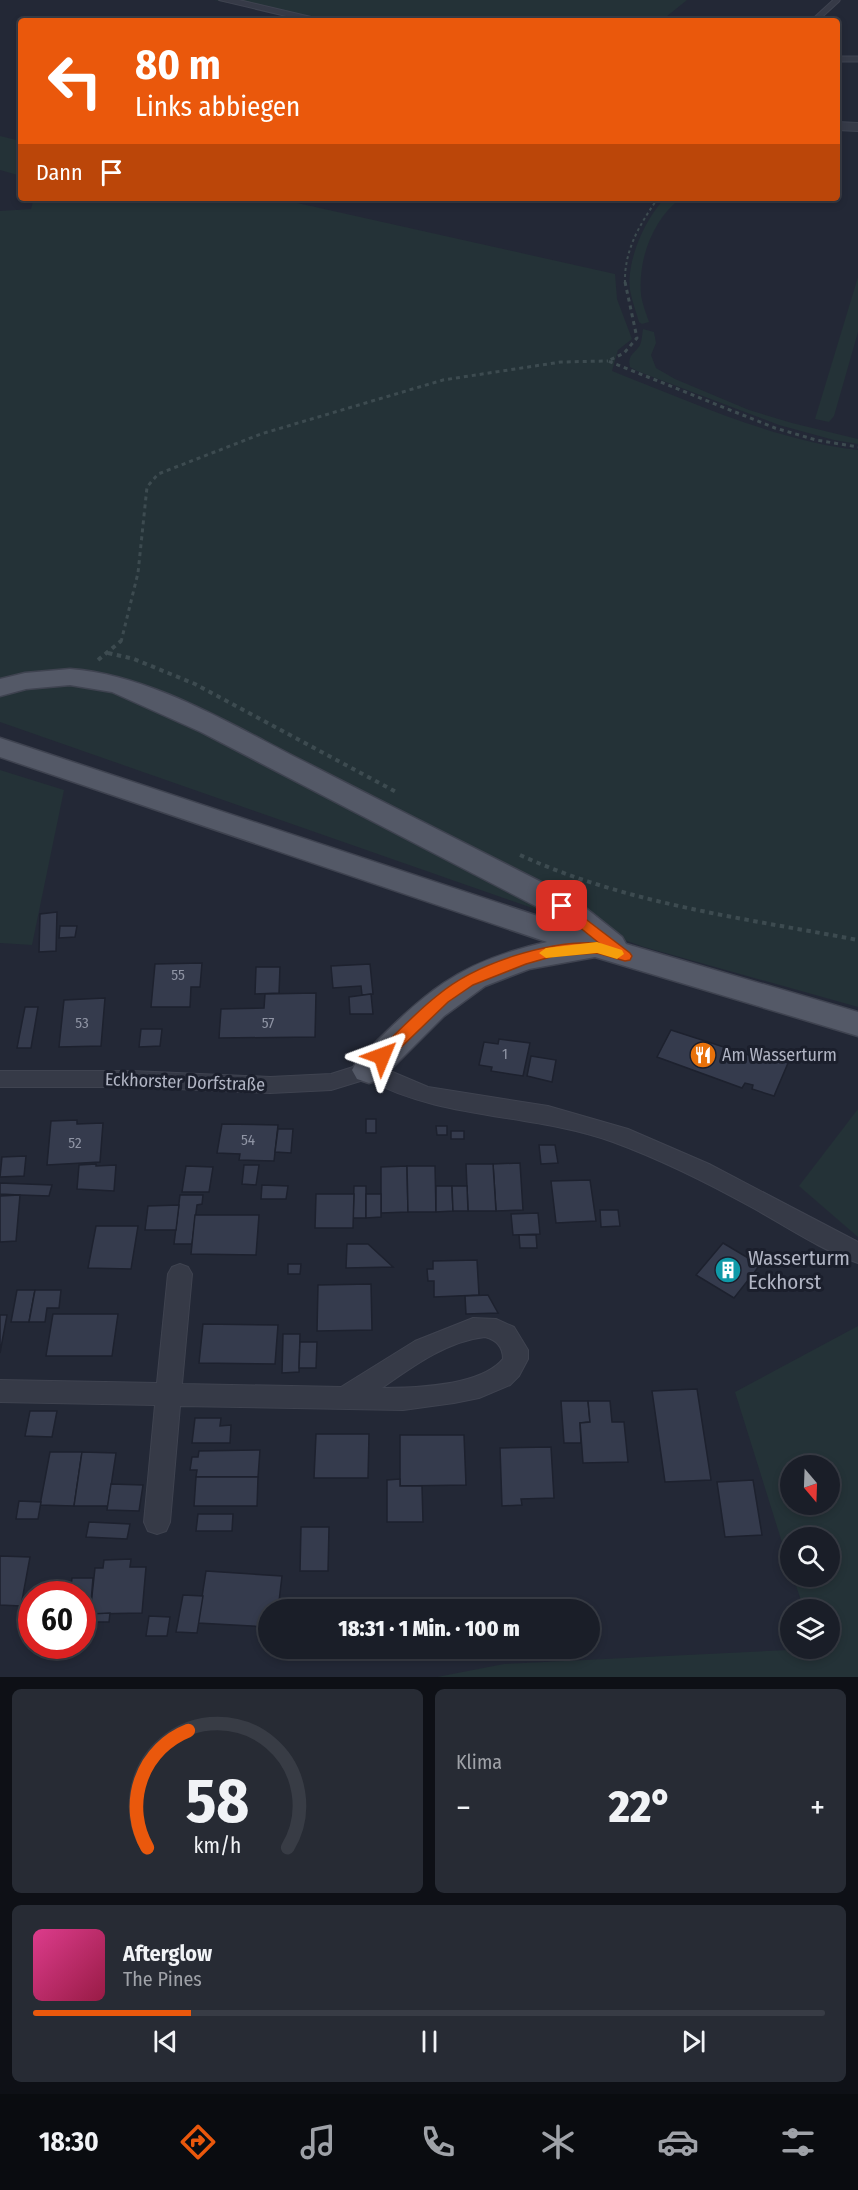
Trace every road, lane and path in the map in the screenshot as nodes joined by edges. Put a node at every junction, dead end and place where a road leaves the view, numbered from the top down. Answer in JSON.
{"nodes":[{"id":1,"x":224,"y":0,"type":"edge"},
{"id":2,"x":837,"y":0,"type":"edge"},
{"id":3,"x":308,"y":18,"type":"edge"},
{"id":4,"x":817,"y":18,"type":"edge"},
{"id":5,"x":840,"y":59,"type":"edge"},
{"id":6,"x":858,"y":59,"type":"edge"},
{"id":7,"x":840,"y":126,"type":"edge"},
{"id":8,"x":858,"y":128,"type":"edge"},
{"id":9,"x":656,"y":201,"type":"edge"},
{"id":10,"x":609,"y":361,"type":"junction"},
{"id":11,"x":858,"y":447,"type":"edge"},
{"id":12,"x":108,"y":653,"type":"junction"},
{"id":13,"x":70,"y":677,"type":"junction"},
{"id":14,"x":0,"y":688,"type":"edge"},
{"id":15,"x":0,"y":747,"type":"edge"},
{"id":16,"x":402,"y":795,"type":"dead end"},
{"id":17,"x":516,"y":853,"type":"dead end"},
{"id":18,"x":858,"y":940,"type":"edge"},
{"id":19,"x":611,"y":952,"type":"junction"},
{"id":20,"x":858,"y":1024,"type":"edge"},
{"id":21,"x":369,"y":1070,"type":"junction"},
{"id":22,"x":0,"y":1079,"type":"edge"},
{"id":23,"x":858,"y":1253,"type":"edge"},
{"id":24,"x":180,"y":1274,"type":"dead end"},
{"id":25,"x":0,"y":1391,"type":"edge"},
{"id":26,"x":171,"y":1394,"type":"junction"},
{"id":27,"x":345,"y":1398,"type":"junction"},
{"id":28,"x":157,"y":1522,"type":"dead end"}],
"edges":[{"from":1,"to":3,"type":"street"},
{"from":2,"to":4,"type":"lane"},
{"from":5,"to":6,"type":"lane"},
{"from":7,"to":8,"type":"street"},
{"from":9,"to":10,"type":"path"},
{"from":10,"to":11,"type":"path"},
{"from":10,"to":12,"type":"path"},
{"from":12,"to":13,"type":"path"},
{"from":12,"to":16,"type":"path"},
{"from":13,"to":14,"type":"main road"},
{"from":13,"to":19,"type":"main road"},
{"from":15,"to":19,"type":"main road"},
{"from":17,"to":18,"type":"path"},
{"from":19,"to":20,"type":"main road"},
{"from":19,"to":21,"type":"main road"},
{"from":21,"to":22,"type":"street","name":"Eckhorster Dorfstraße"},
{"from":21,"to":23,"type":"street"},
{"from":24,"to":26,"type":"street"},
{"from":25,"to":26,"type":"street"},
{"from":26,"to":27,"type":"street"},
{"from":26,"to":28,"type":"street"},
{"from":27,"to":27,"type":"street"}]}
